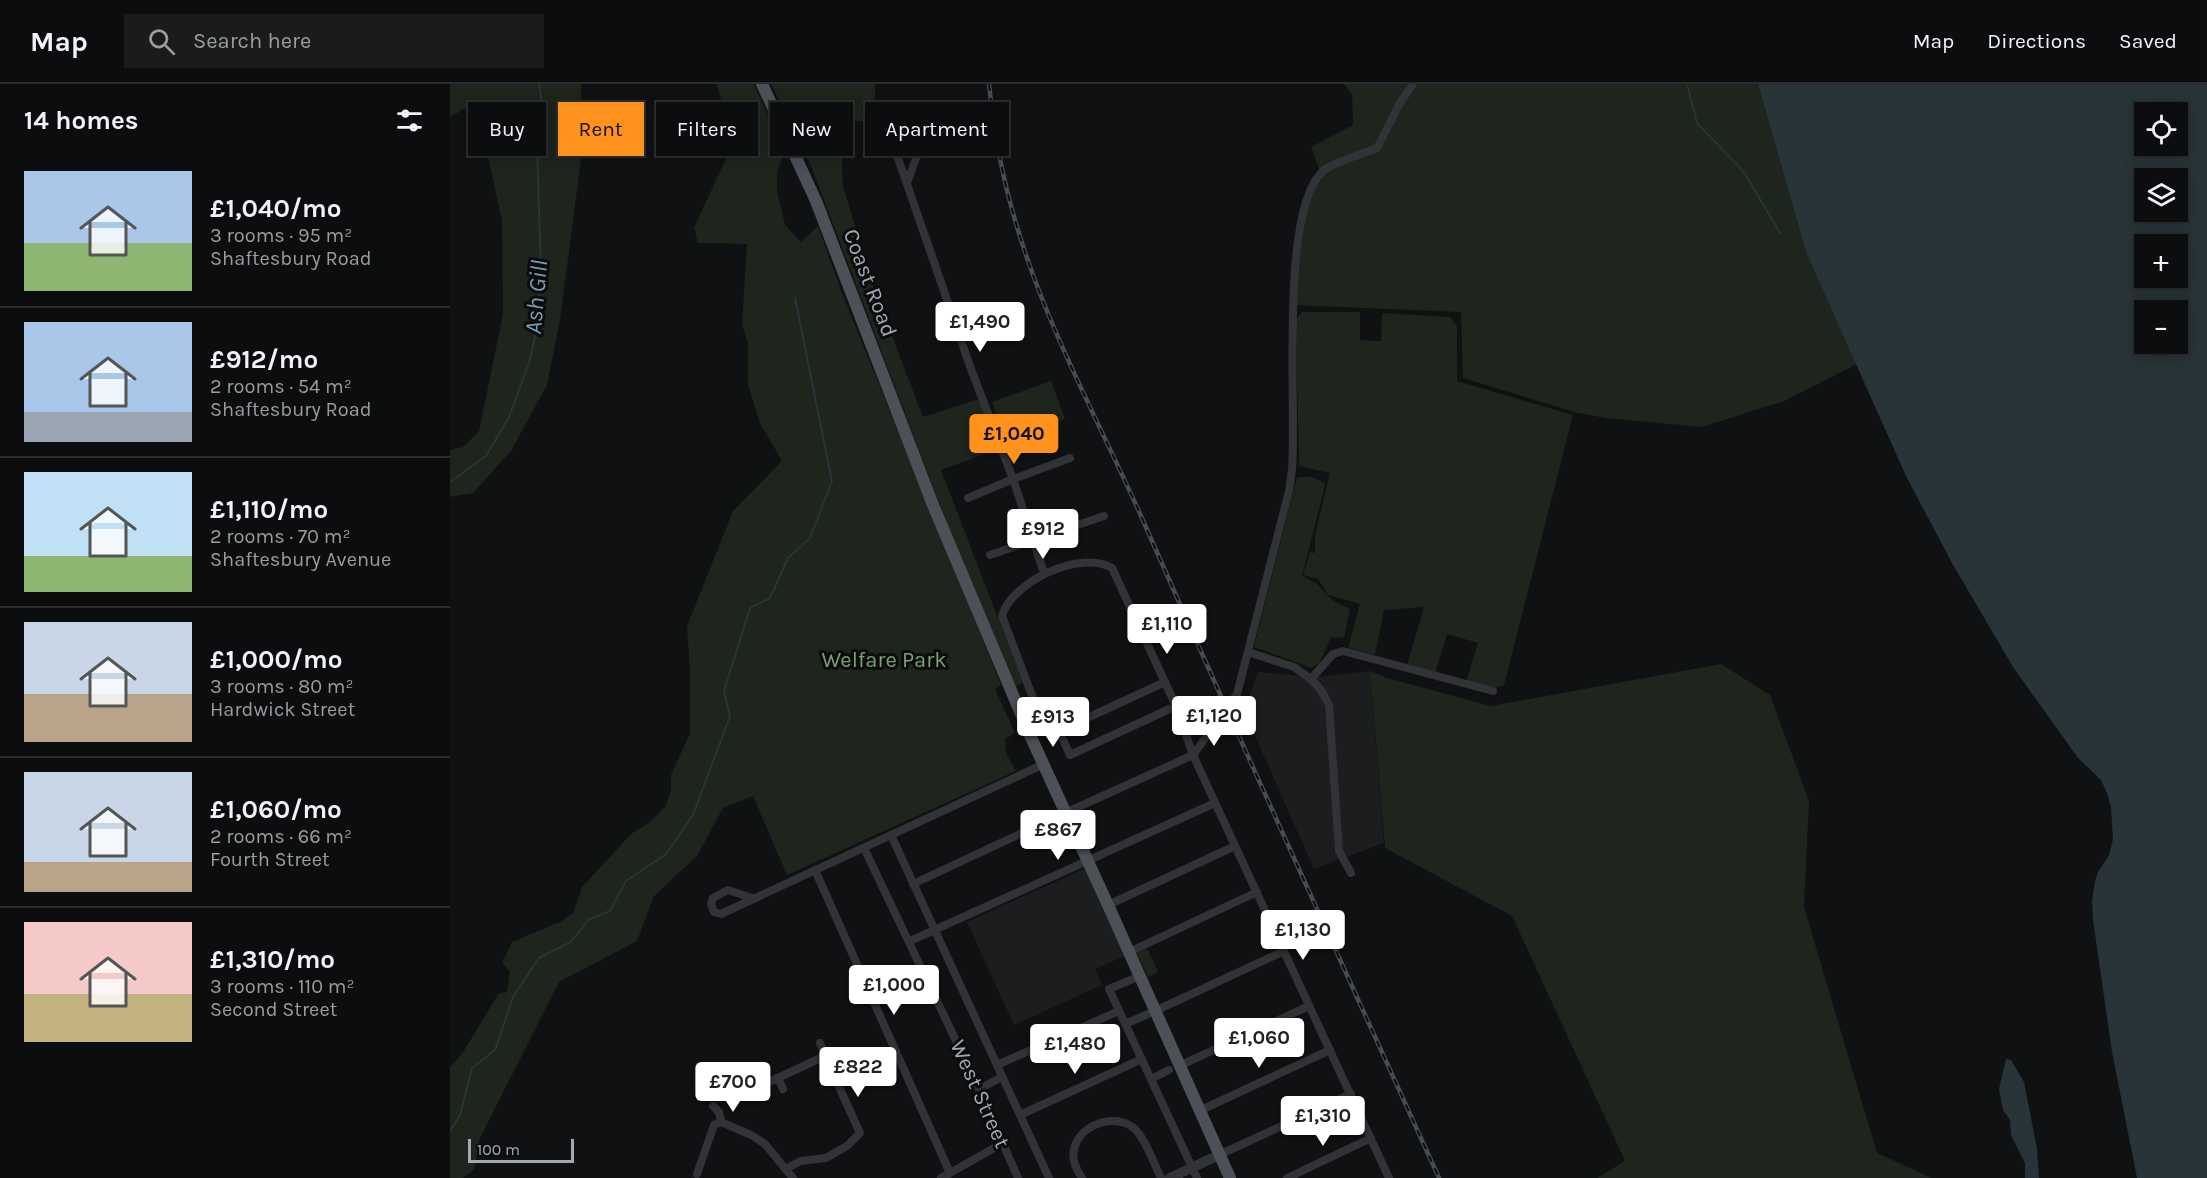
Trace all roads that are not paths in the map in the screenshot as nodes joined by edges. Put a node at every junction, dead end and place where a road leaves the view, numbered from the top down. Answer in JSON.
{"nodes":[{"id":1,"x":762,"y":84,"type":"edge"},
{"id":2,"x":1413,"y":84,"type":"edge"},
{"id":3,"x":907,"y":183,"type":"junction"},
{"id":4,"x":1070,"y":459,"type":"dead end"},
{"id":5,"x":1012,"y":479,"type":"junction"},
{"id":6,"x":968,"y":498,"type":"dead end"},
{"id":7,"x":1104,"y":516,"type":"dead end"},
{"id":8,"x":1033,"y":541,"type":"junction"},
{"id":9,"x":990,"y":555,"type":"dead end"},
{"id":10,"x":1044,"y":573,"type":"junction"},
{"id":11,"x":1248,"y":652,"type":"junction"},
{"id":12,"x":1311,"y":679,"type":"junction"},
{"id":13,"x":1165,"y":682,"type":"junction"},
{"id":14,"x":1493,"y":691,"type":"dead end"},
{"id":15,"x":1176,"y":706,"type":"junction"},
{"id":16,"x":1029,"y":733,"type":"junction"},
{"id":17,"x":1193,"y":755,"type":"junction"},
{"id":18,"x":1044,"y":764,"type":"junction"},
{"id":19,"x":1215,"y":803,"type":"junction"},
{"id":20,"x":1061,"y":815,"type":"junction"},
{"id":21,"x":891,"y":835,"type":"junction"},
{"id":22,"x":1235,"y":846,"type":"junction"},
{"id":23,"x":864,"y":848,"type":"junction"},
{"id":24,"x":1088,"y":862,"type":"junction"},
{"id":25,"x":815,"y":870,"type":"junction"},
{"id":26,"x":1352,"y":873,"type":"dead end"},
{"id":27,"x":913,"y":884,"type":"junction"},
{"id":28,"x":1257,"y":892,"type":"junction"},
{"id":29,"x":752,"y":898,"type":"junction"},
{"id":30,"x":1108,"y":905,"type":"junction"},
{"id":31,"x":935,"y":930,"type":"junction"},
{"id":32,"x":910,"y":941,"type":"junction"},
{"id":33,"x":1284,"y":951,"type":"junction"},
{"id":34,"x":1129,"y":952,"type":"junction"},
{"id":35,"x":1140,"y":976,"type":"junction"},
{"id":36,"x":1310,"y":1006,"type":"junction"},
{"id":37,"x":1119,"y":1011,"type":"junction"},
{"id":38,"x":1151,"y":1012,"type":"junction"},
{"id":39,"x":1125,"y":1024,"type":"junction"},
{"id":40,"x":820,"y":1043,"type":"dead end"},
{"id":41,"x":1330,"y":1050,"type":"junction"},
{"id":42,"x":825,"y":1056,"type":"junction"},
{"id":43,"x":1142,"y":1059,"type":"junction"},
{"id":44,"x":997,"y":1065,"type":"junction"},
{"id":45,"x":1174,"y":1068,"type":"junction"},
{"id":46,"x":1002,"y":1077,"type":"junction"},
{"id":47,"x":778,"y":1078,"type":"junction"},
{"id":48,"x":1151,"y":1078,"type":"junction"},
{"id":49,"x":767,"y":1083,"type":"dead end"},
{"id":50,"x":783,"y":1089,"type":"dead end"},
{"id":51,"x":979,"y":1089,"type":"junction"},
{"id":52,"x":1350,"y":1094,"type":"junction"},
{"id":53,"x":713,"y":1106,"type":"dead end"},
{"id":54,"x":1199,"y":1111,"type":"junction"},
{"id":55,"x":1020,"y":1115,"type":"junction"},
{"id":56,"x":721,"y":1122,"type":"junction"},
{"id":57,"x":1371,"y":1138,"type":"junction"},
{"id":58,"x":1003,"y":1143,"type":"junction"},
{"id":59,"x":1219,"y":1155,"type":"junction"},
{"id":60,"x":785,"y":1169,"type":"junction"},
{"id":61,"x":950,"y":1173,"type":"junction"},
{"id":62,"x":1194,"y":1173,"type":"edge"},
{"id":63,"x":697,"y":1174,"type":"dead end"},
{"id":64,"x":793,"y":1178,"type":"edge"},
{"id":65,"x":941,"y":1178,"type":"edge"},
{"id":66,"x":1018,"y":1178,"type":"edge"},
{"id":67,"x":1049,"y":1178,"type":"edge"},
{"id":68,"x":1082,"y":1178,"type":"edge"},
{"id":69,"x":1161,"y":1178,"type":"edge"},
{"id":70,"x":1170,"y":1178,"type":"edge"},
{"id":71,"x":1230,"y":1178,"type":"edge"},
{"id":72,"x":1287,"y":1178,"type":"edge"},
{"id":73,"x":1389,"y":1178,"type":"edge"}],
"edges":[{"from":1,"to":16,"type":"main road","name":"Coast Road"},
{"from":2,"to":11,"type":"street"},
{"from":3,"to":3,"type":"street"},
{"from":3,"to":5,"type":"street"},
{"from":4,"to":5,"type":"street"},
{"from":5,"to":6,"type":"street"},
{"from":5,"to":8,"type":"street"},
{"from":7,"to":8,"type":"street"},
{"from":8,"to":9,"type":"street"},
{"from":8,"to":10,"type":"street"},
{"from":10,"to":13,"type":"street"},
{"from":10,"to":16,"type":"street"},
{"from":11,"to":12,"type":"street"},
{"from":11,"to":17,"type":"street","bridge":true},
{"from":12,"to":14,"type":"street"},
{"from":12,"to":26,"type":"street"},
{"from":13,"to":15,"type":"street"},
{"from":13,"to":15,"type":"street"},
{"from":15,"to":17,"type":"street"},
{"from":16,"to":18,"type":"main road","name":"Coast Road"},
{"from":17,"to":19,"type":"street"},
{"from":17,"to":20,"type":"street"},
{"from":18,"to":20,"type":"main road","name":"Coast Road"},
{"from":18,"to":21,"type":"street"},
{"from":19,"to":22,"type":"street"},
{"from":19,"to":24,"type":"street"},
{"from":20,"to":24,"type":"main road","name":"Coast Road"},
{"from":20,"to":27,"type":"street"},
{"from":21,"to":23,"type":"street"},
{"from":21,"to":27,"type":"street"},
{"from":22,"to":28,"type":"street"},
{"from":22,"to":30,"type":"street"},
{"from":23,"to":25,"type":"street"},
{"from":23,"to":32,"type":"street","name":"West Street"},
{"from":24,"to":30,"type":"main road","name":"Coast Road"},
{"from":24,"to":31,"type":"street"},
{"from":25,"to":29,"type":"street"},
{"from":25,"to":61,"type":"street"},
{"from":27,"to":31,"type":"street"},
{"from":28,"to":33,"type":"street"},
{"from":28,"to":34,"type":"street"},
{"from":29,"to":29,"type":"street"},
{"from":30,"to":34,"type":"main road","name":"Coast Road"},
{"from":31,"to":32,"type":"street"},
{"from":31,"to":44,"type":"street"},
{"from":32,"to":51,"type":"street","name":"West Street"},
{"from":33,"to":36,"type":"street"},
{"from":33,"to":38,"type":"street"},
{"from":34,"to":35,"type":"main road","name":"Coast Road"},
{"from":35,"to":37,"type":"street"},
{"from":35,"to":38,"type":"main road","name":"Coast Road"},
{"from":36,"to":41,"type":"street"},
{"from":36,"to":45,"type":"street"},
{"from":37,"to":39,"type":"street"},
{"from":37,"to":44,"type":"street"},
{"from":38,"to":39,"type":"street"},
{"from":38,"to":45,"type":"main road","name":"Coast Road"},
{"from":39,"to":43,"type":"street"},
{"from":40,"to":42,"type":"street"},
{"from":41,"to":52,"type":"street"},
{"from":41,"to":54,"type":"street"},
{"from":42,"to":47,"type":"street"},
{"from":42,"to":60,"type":"street"},
{"from":43,"to":48,"type":"street"},
{"from":43,"to":55,"type":"street"},
{"from":44,"to":46,"type":"street"},
{"from":45,"to":48,"type":"street"},
{"from":45,"to":54,"type":"main road","name":"Coast Road"},
{"from":46,"to":51,"type":"street"},
{"from":46,"to":55,"type":"street"},
{"from":47,"to":49,"type":"street"},
{"from":47,"to":50,"type":"street"},
{"from":48,"to":62,"type":"street"},
{"from":51,"to":58,"type":"street","name":"West Street"},
{"from":52,"to":57,"type":"street"},
{"from":52,"to":59,"type":"street"},
{"from":53,"to":56,"type":"street"},
{"from":54,"to":59,"type":"main road","name":"Coast Road"},
{"from":55,"to":67,"type":"street"},
{"from":56,"to":60,"type":"street"},
{"from":56,"to":63,"type":"street"},
{"from":57,"to":72,"type":"street"},
{"from":57,"to":73,"type":"street"},
{"from":58,"to":61,"type":"street"},
{"from":58,"to":66,"type":"street","name":"West Street"},
{"from":59,"to":62,"type":"street"},
{"from":59,"to":71,"type":"main road","name":"Coast Road"},
{"from":60,"to":64,"type":"street"},
{"from":61,"to":65,"type":"street"},
{"from":62,"to":70,"type":"street"},
{"from":68,"to":69,"type":"street"}]}
